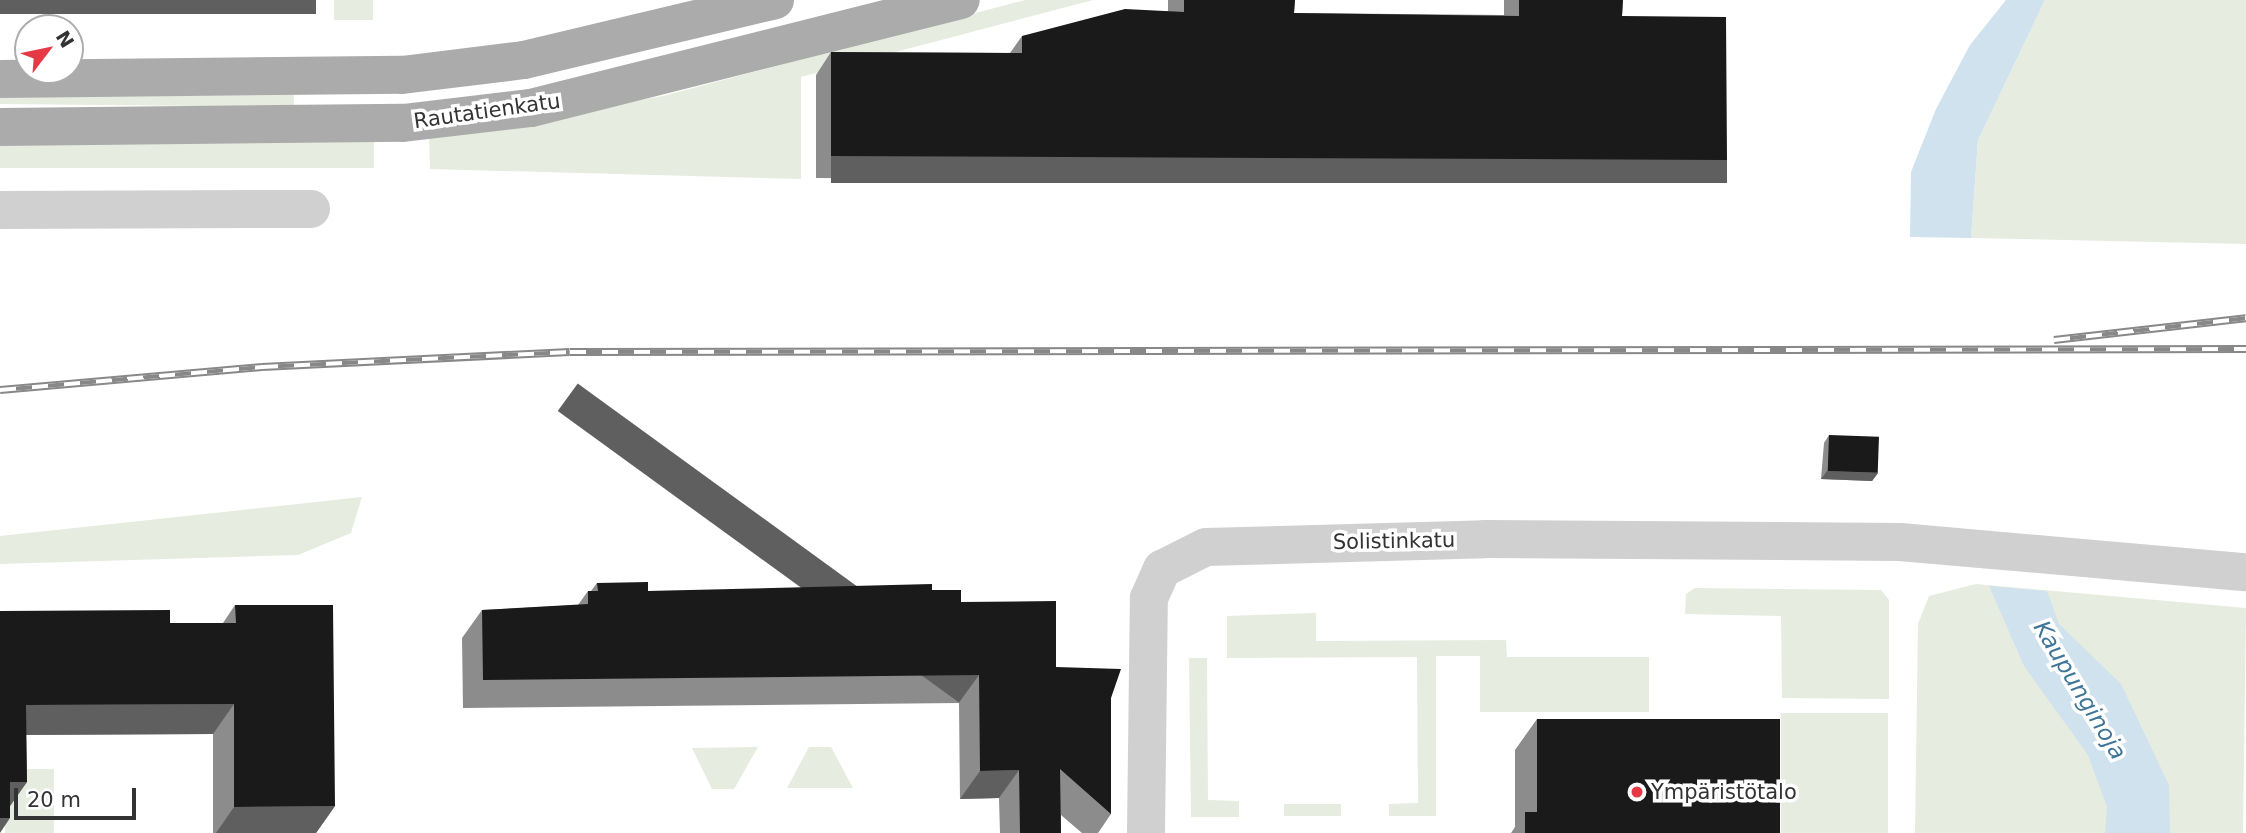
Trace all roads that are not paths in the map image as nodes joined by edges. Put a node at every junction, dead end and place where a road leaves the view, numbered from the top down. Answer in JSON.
{"nodes":[{"id":1,"x":775,"y":0,"type":"edge"},
{"id":2,"x":961,"y":0,"type":"edge"},
{"id":3,"x":0,"y":79,"type":"edge"},
{"id":4,"x":0,"y":128,"type":"edge"},
{"id":5,"x":311,"y":209,"type":"dead end"},
{"id":6,"x":0,"y":210,"type":"edge"},
{"id":7,"x":2246,"y":572,"type":"edge"},
{"id":8,"x":1146,"y":833,"type":"edge"}],
"edges":[{"from":1,"to":3,"type":"main road"},
{"from":2,"to":4,"type":"main road","name":"Rautatienkatu"},
{"from":5,"to":6,"type":"street"},
{"from":7,"to":8,"type":"street","name":"Solistinkatu"}]}
